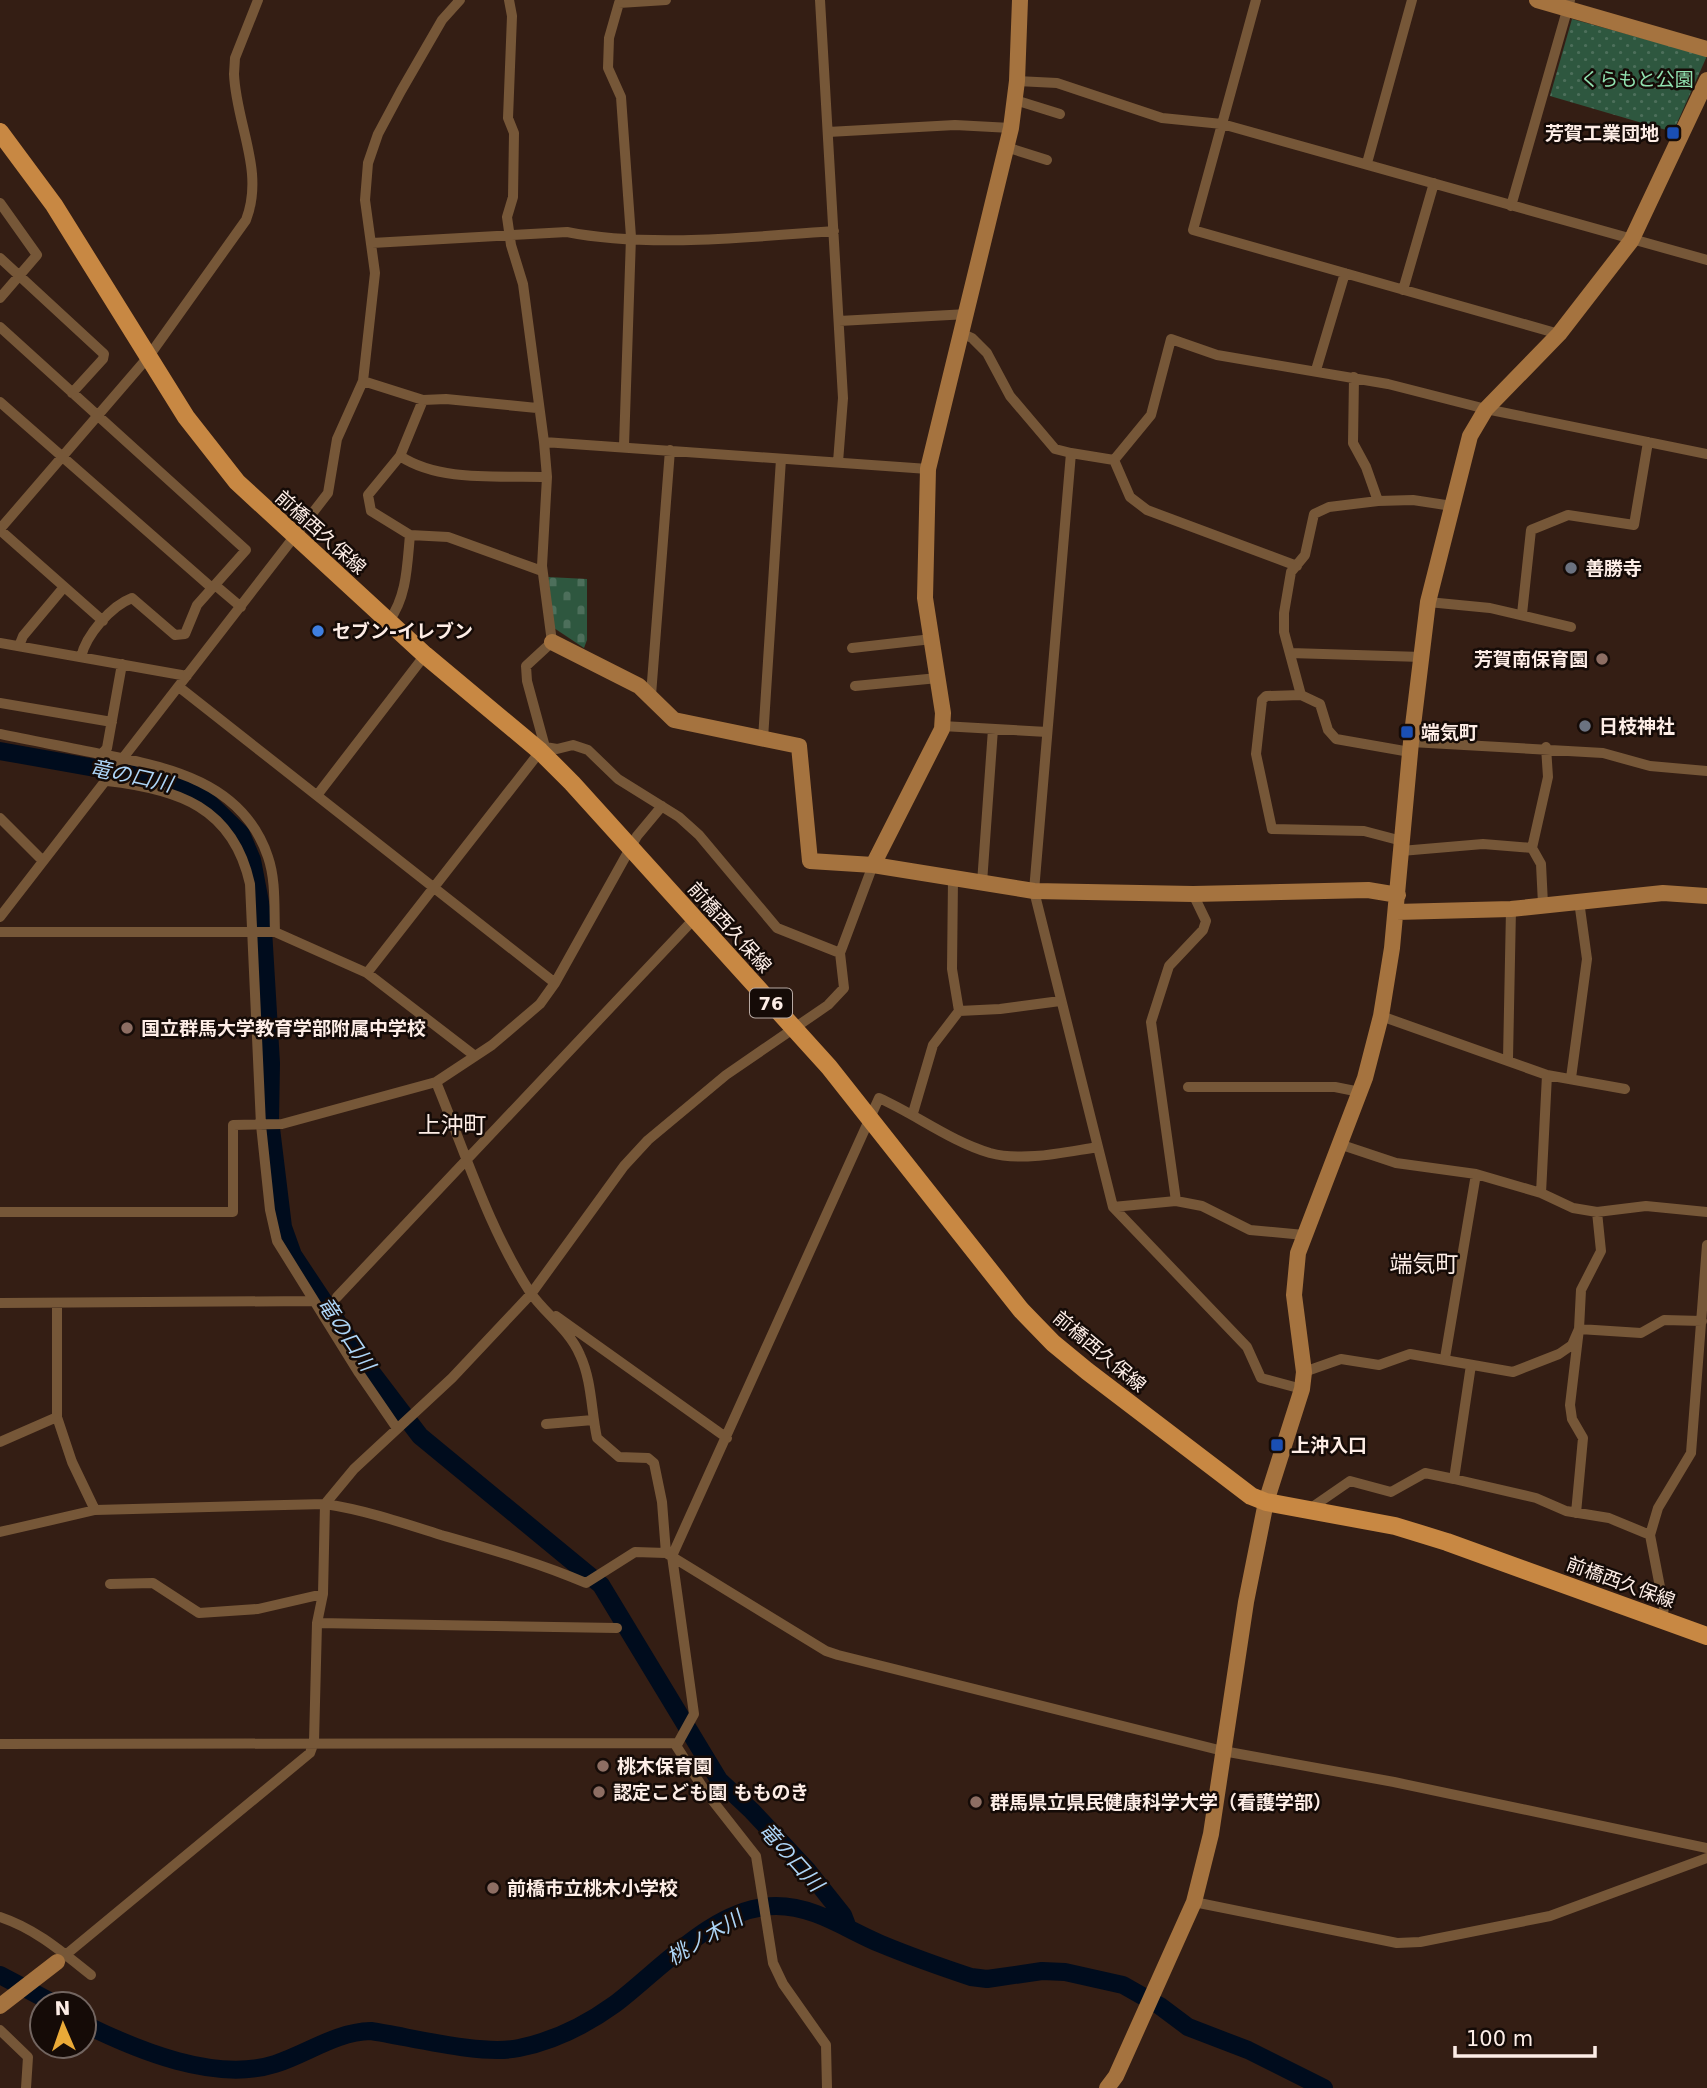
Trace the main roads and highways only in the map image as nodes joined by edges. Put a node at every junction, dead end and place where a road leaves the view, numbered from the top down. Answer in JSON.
{"nodes":[{"id":1,"x":0,"y":132,"type":"edge"},
{"id":2,"x":1707,"y":1636,"type":"edge"}],
"edges":[{"from":1,"to":2,"type":"main road","name":"前橋西久保線","number":"76"}]}
